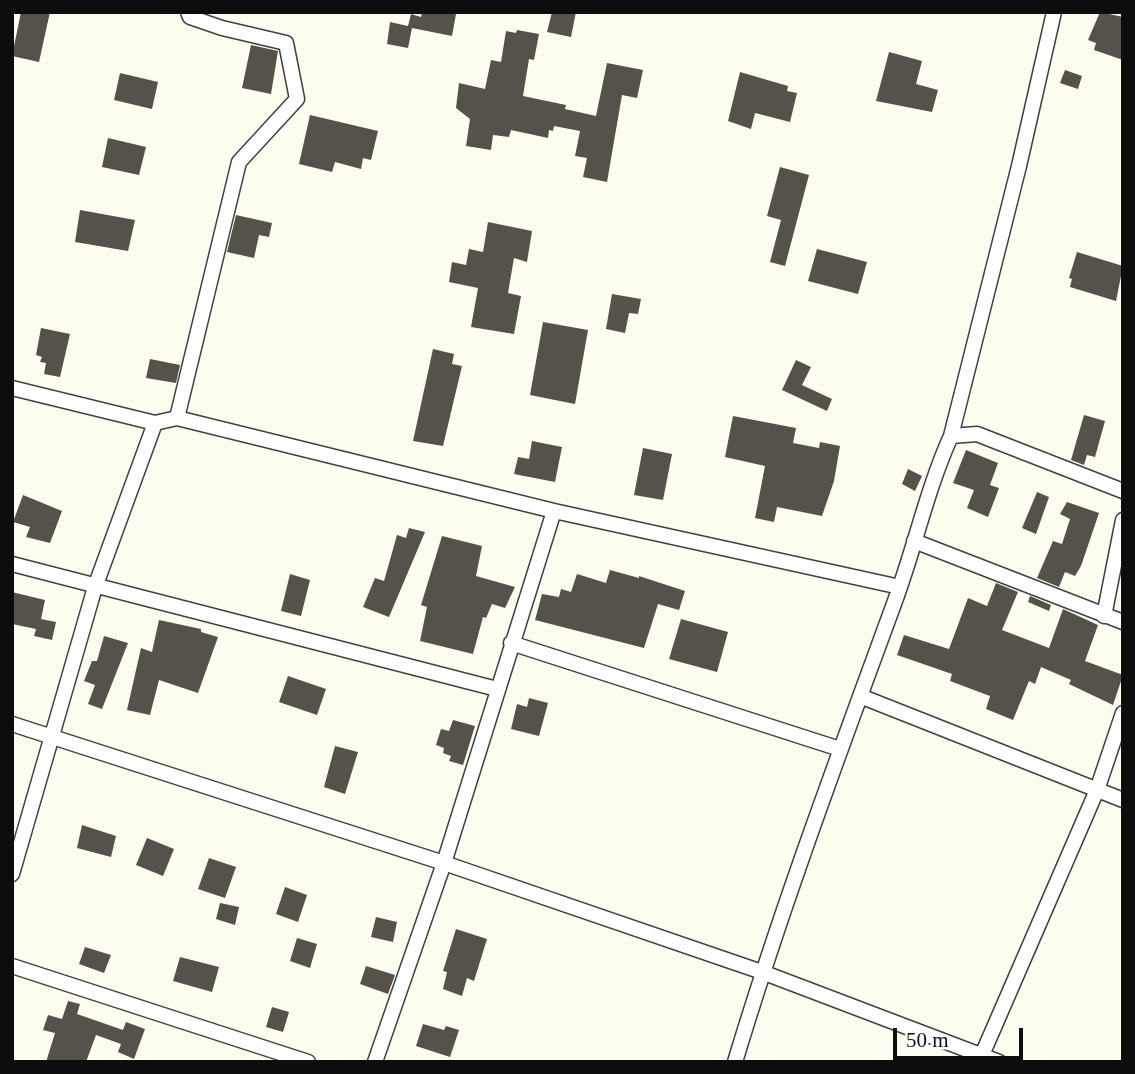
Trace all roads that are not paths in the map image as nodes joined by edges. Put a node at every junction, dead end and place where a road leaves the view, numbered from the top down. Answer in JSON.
{"nodes":[{"id":1,"x":188,"y":12,"type":"edge"},
{"id":2,"x":1054,"y":12,"type":"edge"},
{"id":3,"x":12,"y":388,"type":"edge"},
{"id":4,"x":177,"y":418,"type":"junction"},
{"id":5,"x":155,"y":423,"type":"junction"},
{"id":6,"x":951,"y":436,"type":"junction"},
{"id":7,"x":1123,"y":491,"type":"edge"},
{"id":8,"x":554,"y":511,"type":"junction"},
{"id":9,"x":1123,"y":520,"type":"edge"},
{"id":10,"x":914,"y":541,"type":"junction"},
{"id":11,"x":12,"y":564,"type":"edge"},
{"id":12,"x":95,"y":587,"type":"junction"},
{"id":13,"x":901,"y":587,"type":"junction"},
{"id":14,"x":1104,"y":615,"type":"junction"},
{"id":15,"x":1123,"y":622,"type":"edge"},
{"id":16,"x":511,"y":643,"type":"junction"},
{"id":17,"x":497,"y":689,"type":"junction"},
{"id":18,"x":860,"y":696,"type":"junction"},
{"id":19,"x":1123,"y":713,"type":"edge"},
{"id":20,"x":12,"y":724,"type":"edge"},
{"id":21,"x":52,"y":735,"type":"junction"},
{"id":22,"x":840,"y":749,"type":"junction"},
{"id":23,"x":1097,"y":790,"type":"junction"},
{"id":24,"x":1123,"y":800,"type":"edge"},
{"id":25,"x":444,"y":863,"type":"junction"},
{"id":26,"x":12,"y":874,"type":"edge"},
{"id":27,"x":12,"y":966,"type":"edge"},
{"id":28,"x":762,"y":972,"type":"junction"},
{"id":29,"x":980,"y":1058,"type":"edge"},
{"id":30,"x":308,"y":1062,"type":"edge"},
{"id":31,"x":375,"y":1062,"type":"edge"},
{"id":32,"x":735,"y":1062,"type":"edge"},
{"id":33,"x":999,"y":1062,"type":"edge"}],
"edges":[{"from":1,"to":4,"type":"street"},
{"from":2,"to":6,"type":"street"},
{"from":3,"to":5,"type":"street"},
{"from":4,"to":5,"type":"street"},
{"from":4,"to":8,"type":"street"},
{"from":5,"to":12,"type":"street"},
{"from":6,"to":7,"type":"street"},
{"from":6,"to":10,"type":"street"},
{"from":8,"to":13,"type":"street"},
{"from":8,"to":16,"type":"street"},
{"from":9,"to":14,"type":"street"},
{"from":10,"to":13,"type":"street"},
{"from":10,"to":14,"type":"street"},
{"from":11,"to":12,"type":"street"},
{"from":12,"to":17,"type":"street"},
{"from":12,"to":21,"type":"street"},
{"from":13,"to":18,"type":"street"},
{"from":14,"to":15,"type":"street"},
{"from":16,"to":17,"type":"street"},
{"from":16,"to":22,"type":"street"},
{"from":17,"to":25,"type":"street"},
{"from":18,"to":22,"type":"street"},
{"from":18,"to":23,"type":"street"},
{"from":19,"to":23,"type":"street"},
{"from":20,"to":21,"type":"street"},
{"from":21,"to":25,"type":"street"},
{"from":21,"to":26,"type":"street"},
{"from":22,"to":28,"type":"street"},
{"from":23,"to":24,"type":"street"},
{"from":23,"to":29,"type":"street"},
{"from":25,"to":28,"type":"street"},
{"from":25,"to":31,"type":"street"},
{"from":27,"to":30,"type":"street"},
{"from":28,"to":29,"type":"street"},
{"from":28,"to":32,"type":"street"},
{"from":29,"to":33,"type":"street"}]}
